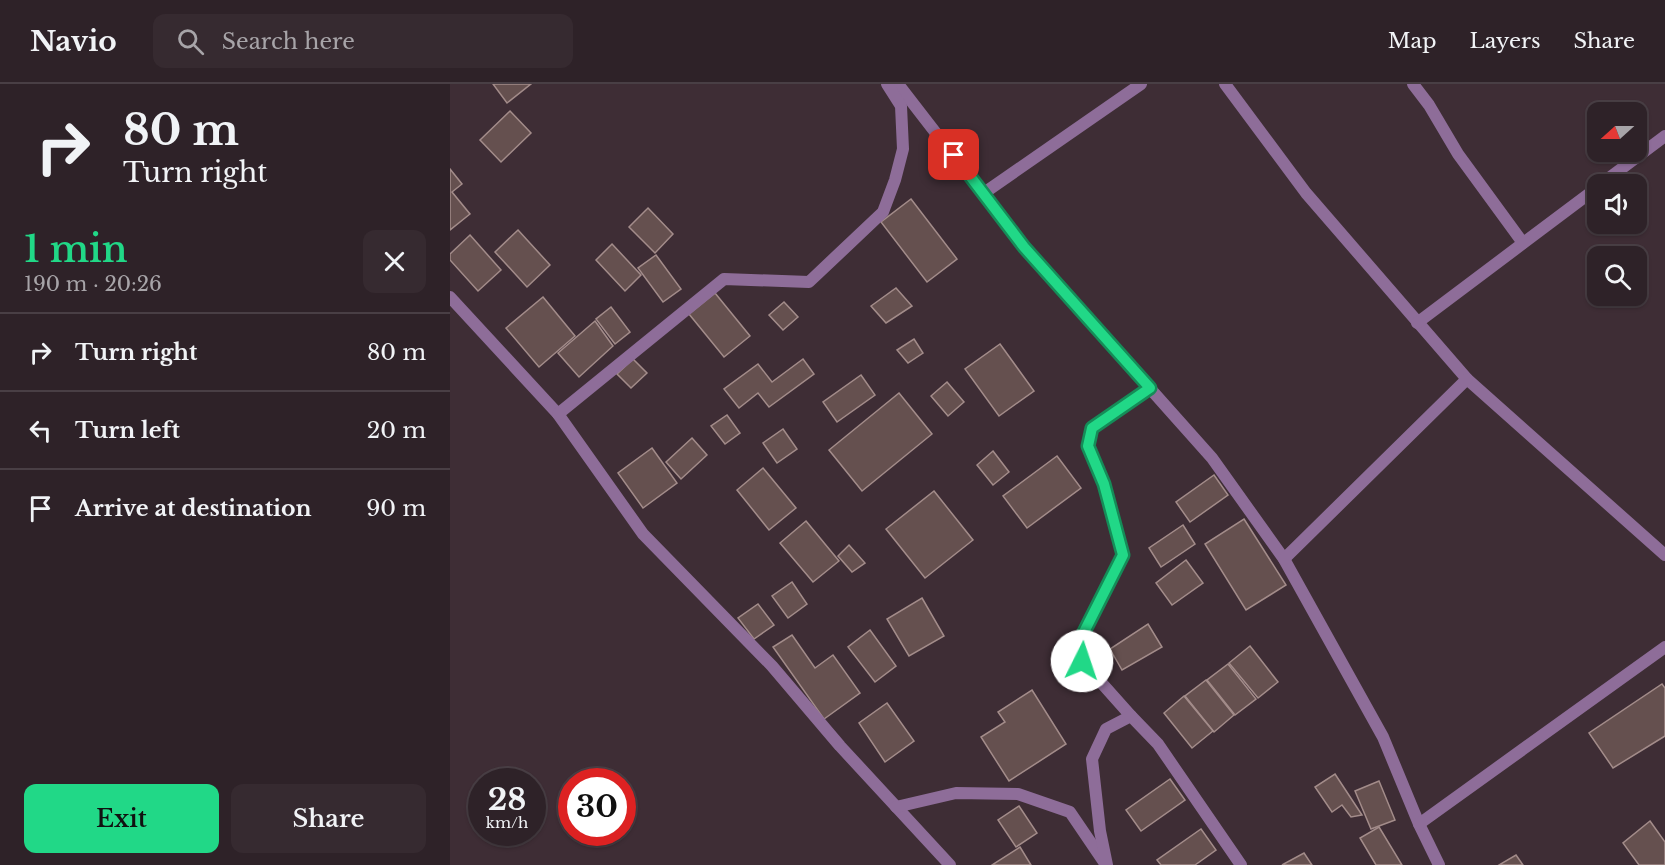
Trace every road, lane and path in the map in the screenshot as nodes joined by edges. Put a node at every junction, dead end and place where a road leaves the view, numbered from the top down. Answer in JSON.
{"nodes":[{"id":1,"x":887,"y":84,"type":"edge"},
{"id":2,"x":898,"y":84,"type":"edge"},
{"id":3,"x":1141,"y":84,"type":"edge"},
{"id":4,"x":1225,"y":84,"type":"edge"},
{"id":5,"x":1413,"y":84,"type":"edge"},
{"id":6,"x":1665,"y":136,"type":"edge"},
{"id":7,"x":1615,"y":174,"type":"edge"},
{"id":8,"x":984,"y":193,"type":"junction"},
{"id":9,"x":1587,"y":195,"type":"edge"},
{"id":10,"x":1523,"y":243,"type":"junction"},
{"id":11,"x":450,"y":297,"type":"edge"},
{"id":12,"x":1417,"y":323,"type":"junction"},
{"id":13,"x":1467,"y":379,"type":"junction"},
{"id":14,"x":1150,"y":388,"type":"junction"},
{"id":15,"x":558,"y":414,"type":"junction"},
{"id":16,"x":1665,"y":555,"type":"edge"},
{"id":17,"x":1284,"y":560,"type":"junction"},
{"id":18,"x":1665,"y":647,"type":"edge"},
{"id":19,"x":1131,"y":716,"type":"junction"},
{"id":20,"x":896,"y":807,"type":"junction"},
{"id":21,"x":1419,"y":824,"type":"junction"},
{"id":22,"x":950,"y":865,"type":"edge"},
{"id":23,"x":1107,"y":865,"type":"edge"},
{"id":24,"x":1241,"y":865,"type":"edge"},
{"id":25,"x":1439,"y":865,"type":"edge"}],
"edges":[{"from":1,"to":15,"type":"street"},
{"from":2,"to":8,"type":"street"},
{"from":3,"to":8,"type":"street"},
{"from":4,"to":12,"type":"street"},
{"from":5,"to":10,"type":"street"},
{"from":6,"to":7,"type":"street"},
{"from":8,"to":14,"type":"street"},
{"from":9,"to":10,"type":"street"},
{"from":10,"to":12,"type":"street"},
{"from":11,"to":15,"type":"street"},
{"from":12,"to":13,"type":"street"},
{"from":13,"to":16,"type":"street"},
{"from":13,"to":17,"type":"street"},
{"from":14,"to":17,"type":"street"},
{"from":14,"to":19,"type":"street"},
{"from":15,"to":20,"type":"street"},
{"from":17,"to":21,"type":"street"},
{"from":18,"to":21,"type":"street"},
{"from":19,"to":23,"type":"street"},
{"from":19,"to":24,"type":"street"},
{"from":20,"to":22,"type":"street"},
{"from":20,"to":23,"type":"street"},
{"from":21,"to":25,"type":"street"}]}
